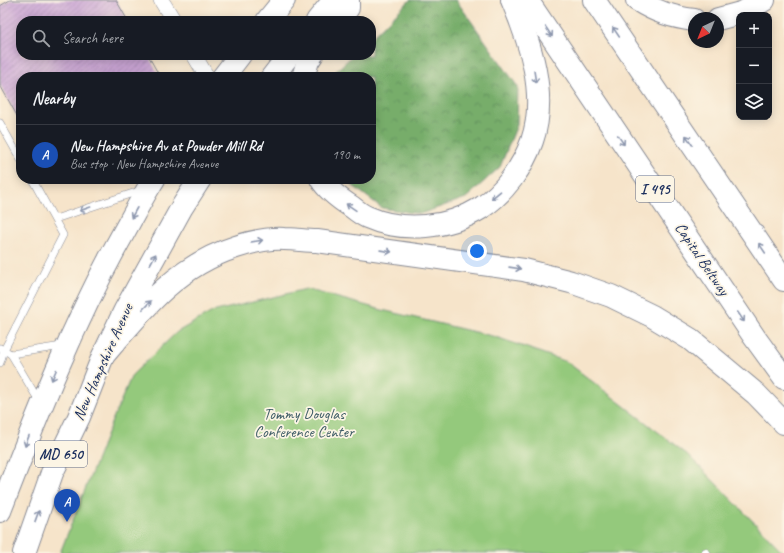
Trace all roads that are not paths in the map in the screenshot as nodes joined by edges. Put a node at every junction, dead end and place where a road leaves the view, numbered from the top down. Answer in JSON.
{"nodes":[{"id":1,"x":161,"y":0,"type":"edge"},
{"id":2,"x":284,"y":0,"type":"edge"},
{"id":3,"x":334,"y":0,"type":"edge"},
{"id":4,"x":348,"y":0,"type":"edge"},
{"id":5,"x":512,"y":0,"type":"edge"},
{"id":6,"x":527,"y":0,"type":"edge"},
{"id":7,"x":594,"y":0,"type":"edge"},
{"id":8,"x":637,"y":0,"type":"edge"},
{"id":9,"x":764,"y":0,"type":"edge"},
{"id":10,"x":171,"y":16,"type":"edge"},
{"id":11,"x":271,"y":16,"type":"edge"},
{"id":12,"x":321,"y":16,"type":"edge"},
{"id":13,"x":342,"y":16,"type":"edge"},
{"id":14,"x":724,"y":17,"type":"edge"},
{"id":15,"x":688,"y":19,"type":"edge"},
{"id":16,"x":197,"y":60,"type":"edge"},
{"id":17,"x":236,"y":60,"type":"edge"},
{"id":18,"x":284,"y":60,"type":"edge"},
{"id":19,"x":309,"y":60,"type":"edge"},
{"id":20,"x":204,"y":72,"type":"edge"},
{"id":21,"x":227,"y":72,"type":"edge"},
{"id":22,"x":276,"y":72,"type":"edge"},
{"id":23,"x":305,"y":72,"type":"edge"},
{"id":24,"x":0,"y":123,"type":"edge"},
{"id":25,"x":16,"y":151,"type":"edge"},
{"id":26,"x":35,"y":184,"type":"edge"},
{"id":27,"x":148,"y":184,"type":"edge"},
{"id":28,"x":150,"y":184,"type":"edge"},
{"id":29,"x":197,"y":184,"type":"edge"},
{"id":30,"x":326,"y":184,"type":"edge"},
{"id":31,"x":55,"y":219,"type":"junction"},
{"id":32,"x":784,"y":280,"type":"edge"},
{"id":33,"x":67,"y":346,"type":"junction"},
{"id":34,"x":5,"y":351,"type":"edge"},
{"id":35,"x":103,"y":356,"type":"junction"},
{"id":36,"x":0,"y":363,"type":"edge"},
{"id":37,"x":784,"y":378,"type":"edge"},
{"id":38,"x":41,"y":404,"type":"junction"},
{"id":39,"x":784,"y":423,"type":"edge"},
{"id":40,"x":0,"y":511,"type":"edge"},
{"id":41,"x":24,"y":553,"type":"edge"}],
"edges":[{"from":1,"to":10,"type":"street"},
{"from":2,"to":11,"type":"main road"},
{"from":3,"to":12,"type":"main road"},
{"from":4,"to":13,"type":"main road"},
{"from":5,"to":30,"type":"main road","one_way":true},
{"from":6,"to":37,"type":"main road","name":"Capital Beltway","number":"I 495","one_way":true},
{"from":32,"to":7,"type":"main road","one_way":true},
{"from":8,"to":15,"type":"main road"},
{"from":9,"to":14,"type":"main road"},
{"from":16,"to":20,"type":"street"},
{"from":17,"to":21,"type":"main road"},
{"from":18,"to":22,"type":"main road"},
{"from":19,"to":23,"type":"main road"},
{"from":24,"to":25,"type":"lane"},
{"from":26,"to":31,"type":"lane"},
{"from":27,"to":31,"type":"lane","one_way":true},
{"from":28,"to":33,"type":"main road","number":"MD 650","one_way":true},
{"from":35,"to":29,"type":"main road","name":"New Hampshire Avenue","number":"MD 650","one_way":true},
{"from":31,"to":34,"type":"lane"},
{"from":33,"to":34,"type":"lane"},
{"from":33,"to":38,"type":"main road","number":"MD 650","one_way":true},
{"from":34,"to":36,"type":"lane"},
{"from":34,"to":38,"type":"lane"},
{"from":35,"to":39,"type":"main road","one_way":true},
{"from":41,"to":35,"type":"main road","name":"New Hampshire Avenue","number":"MD 650","one_way":true},
{"from":38,"to":40,"type":"main road","number":"MD 650","one_way":true}]}
